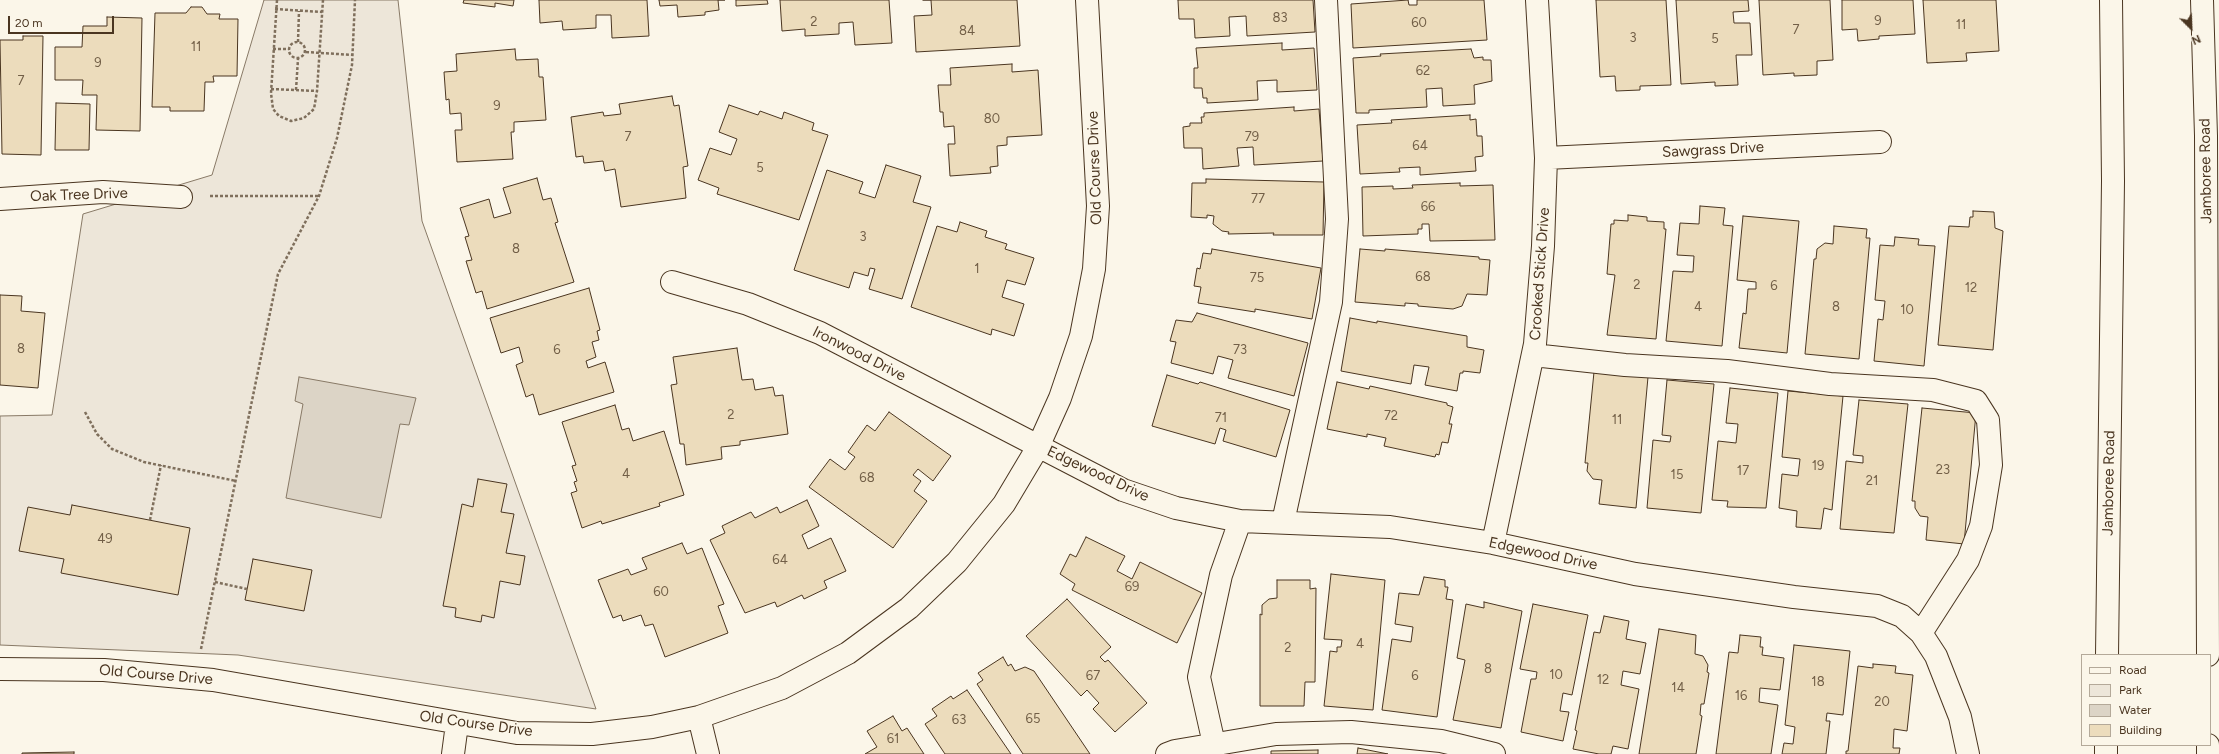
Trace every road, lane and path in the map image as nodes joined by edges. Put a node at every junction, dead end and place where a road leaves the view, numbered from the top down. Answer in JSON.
{"nodes":[{"id":1,"x":277,"y":0,"type":"edge"},
{"id":2,"x":323,"y":0,"type":"edge"},
{"id":3,"x":355,"y":0,"type":"edge"},
{"id":4,"x":1087,"y":0,"type":"edge"},
{"id":5,"x":1326,"y":0,"type":"edge"},
{"id":6,"x":1537,"y":0,"type":"edge"},
{"id":7,"x":2110,"y":0,"type":"edge"},
{"id":8,"x":2202,"y":0,"type":"edge"},
{"id":9,"x":276,"y":9,"type":"junction"},
{"id":10,"x":299,"y":10,"type":"junction"},
{"id":11,"x":322,"y":12,"type":"junction"},
{"id":12,"x":298,"y":42,"type":"junction"},
{"id":13,"x":273,"y":49,"type":"junction"},
{"id":14,"x":289,"y":49,"type":"junction"},
{"id":15,"x":306,"y":52,"type":"junction"},
{"id":16,"x":320,"y":53,"type":"junction"},
{"id":17,"x":353,"y":55,"type":"junction"},
{"id":18,"x":298,"y":59,"type":"junction"},
{"id":19,"x":271,"y":89,"type":"junction"},
{"id":20,"x":296,"y":90,"type":"junction"},
{"id":21,"x":317,"y":91,"type":"junction"},
{"id":22,"x":1880,"y":142,"type":"dead end"},
{"id":23,"x":1546,"y":158,"type":"junction"},
{"id":24,"x":319,"y":196,"type":"junction"},
{"id":25,"x":181,"y":197,"type":"joint"},
{"id":26,"x":0,"y":199,"type":"edge"},
{"id":27,"x":672,"y":282,"type":"dead end"},
{"id":28,"x":1534,"y":355,"type":"junction"},
{"id":29,"x":85,"y":412,"type":"dead end"},
{"id":30,"x":1038,"y":447,"type":"junction"},
{"id":31,"x":161,"y":465,"type":"junction"},
{"id":32,"x":236,"y":481,"type":"junction"},
{"id":33,"x":150,"y":520,"type":"dead end"},
{"id":34,"x":1240,"y":520,"type":"junction"},
{"id":35,"x":1283,"y":522,"type":"junction"},
{"id":36,"x":1493,"y":543,"type":"junction"},
{"id":37,"x":215,"y":582,"type":"junction"},
{"id":38,"x":247,"y":589,"type":"dead end"},
{"id":39,"x":1921,"y":634,"type":"junction"},
{"id":40,"x":2107,"y":654,"type":"edge"},
{"id":41,"x":2208,"y":654,"type":"edge"},
{"id":42,"x":0,"y":669,"type":"edge"},
{"id":43,"x":195,"y":678,"type":"junction"},
{"id":44,"x":699,"y":717,"type":"junction"},
{"id":45,"x":457,"y":724,"type":"junction"},
{"id":46,"x":1214,"y":744,"type":"junction"},
{"id":47,"x":453,"y":754,"type":"edge"},
{"id":48,"x":708,"y":754,"type":"edge"},
{"id":49,"x":1167,"y":754,"type":"edge"},
{"id":50,"x":1494,"y":754,"type":"edge"},
{"id":51,"x":1968,"y":754,"type":"edge"}],
"edges":[{"from":1,"to":9,"type":"path"},
{"from":2,"to":11,"type":"path"},
{"from":3,"to":17,"type":"path"},
{"from":4,"to":30,"type":"street","name":"Old Course Drive"},
{"from":5,"to":35,"type":"street"},
{"from":6,"to":23,"type":"street","name":"Crooked Stick Drive"},
{"from":7,"to":40,"type":"street","name":"Jamboree Road"},
{"from":8,"to":41,"type":"street","name":"Jamboree Road"},
{"from":9,"to":10,"type":"path"},
{"from":9,"to":13,"type":"path"},
{"from":10,"to":11,"type":"path"},
{"from":10,"to":12,"type":"path"},
{"from":11,"to":16,"type":"path"},
{"from":12,"to":14,"type":"path"},
{"from":12,"to":15,"type":"path"},
{"from":13,"to":14,"type":"path"},
{"from":13,"to":19,"type":"path"},
{"from":14,"to":18,"type":"path"},
{"from":15,"to":16,"type":"path"},
{"from":15,"to":18,"type":"path"},
{"from":16,"to":17,"type":"path"},
{"from":16,"to":21,"type":"path"},
{"from":17,"to":24,"type":"path"},
{"from":18,"to":20,"type":"path"},
{"from":19,"to":20,"type":"path"},
{"from":19,"to":21,"type":"path"},
{"from":20,"to":21,"type":"path"},
{"from":22,"to":23,"type":"street","name":"Sawgrass Drive"},
{"from":23,"to":28,"type":"street","name":"Crooked Stick Drive"},
{"from":24,"to":25,"type":"path"},
{"from":24,"to":32,"type":"path"},
{"from":25,"to":26,"type":"street","name":"Oak Tree Drive"},
{"from":27,"to":30,"type":"street","name":"Ironwood Drive"},
{"from":28,"to":36,"type":"street","name":"Crooked Stick Drive"},
{"from":28,"to":39,"type":"street"},
{"from":29,"to":31,"type":"path"},
{"from":30,"to":34,"type":"street","name":"Edgewood Drive"},
{"from":30,"to":44,"type":"street","name":"Old Course Drive"},
{"from":31,"to":32,"type":"path"},
{"from":31,"to":33,"type":"path"},
{"from":32,"to":37,"type":"path"},
{"from":34,"to":35,"type":"street","name":"Edgewood Drive"},
{"from":34,"to":46,"type":"street"},
{"from":35,"to":36,"type":"street","name":"Edgewood Drive"},
{"from":36,"to":39,"type":"street","name":"Edgewood Drive"},
{"from":37,"to":38,"type":"path"},
{"from":37,"to":43,"type":"path"},
{"from":39,"to":51,"type":"street","name":"Edgewood Drive"},
{"from":42,"to":43,"type":"street","name":"Old Course Drive"},
{"from":43,"to":45,"type":"street","name":"Old Course Drive"},
{"from":44,"to":45,"type":"street","name":"Old Course Drive"},
{"from":44,"to":48,"type":"street"},
{"from":45,"to":47,"type":"street"},
{"from":46,"to":49,"type":"street"},
{"from":46,"to":50,"type":"street"}]}
